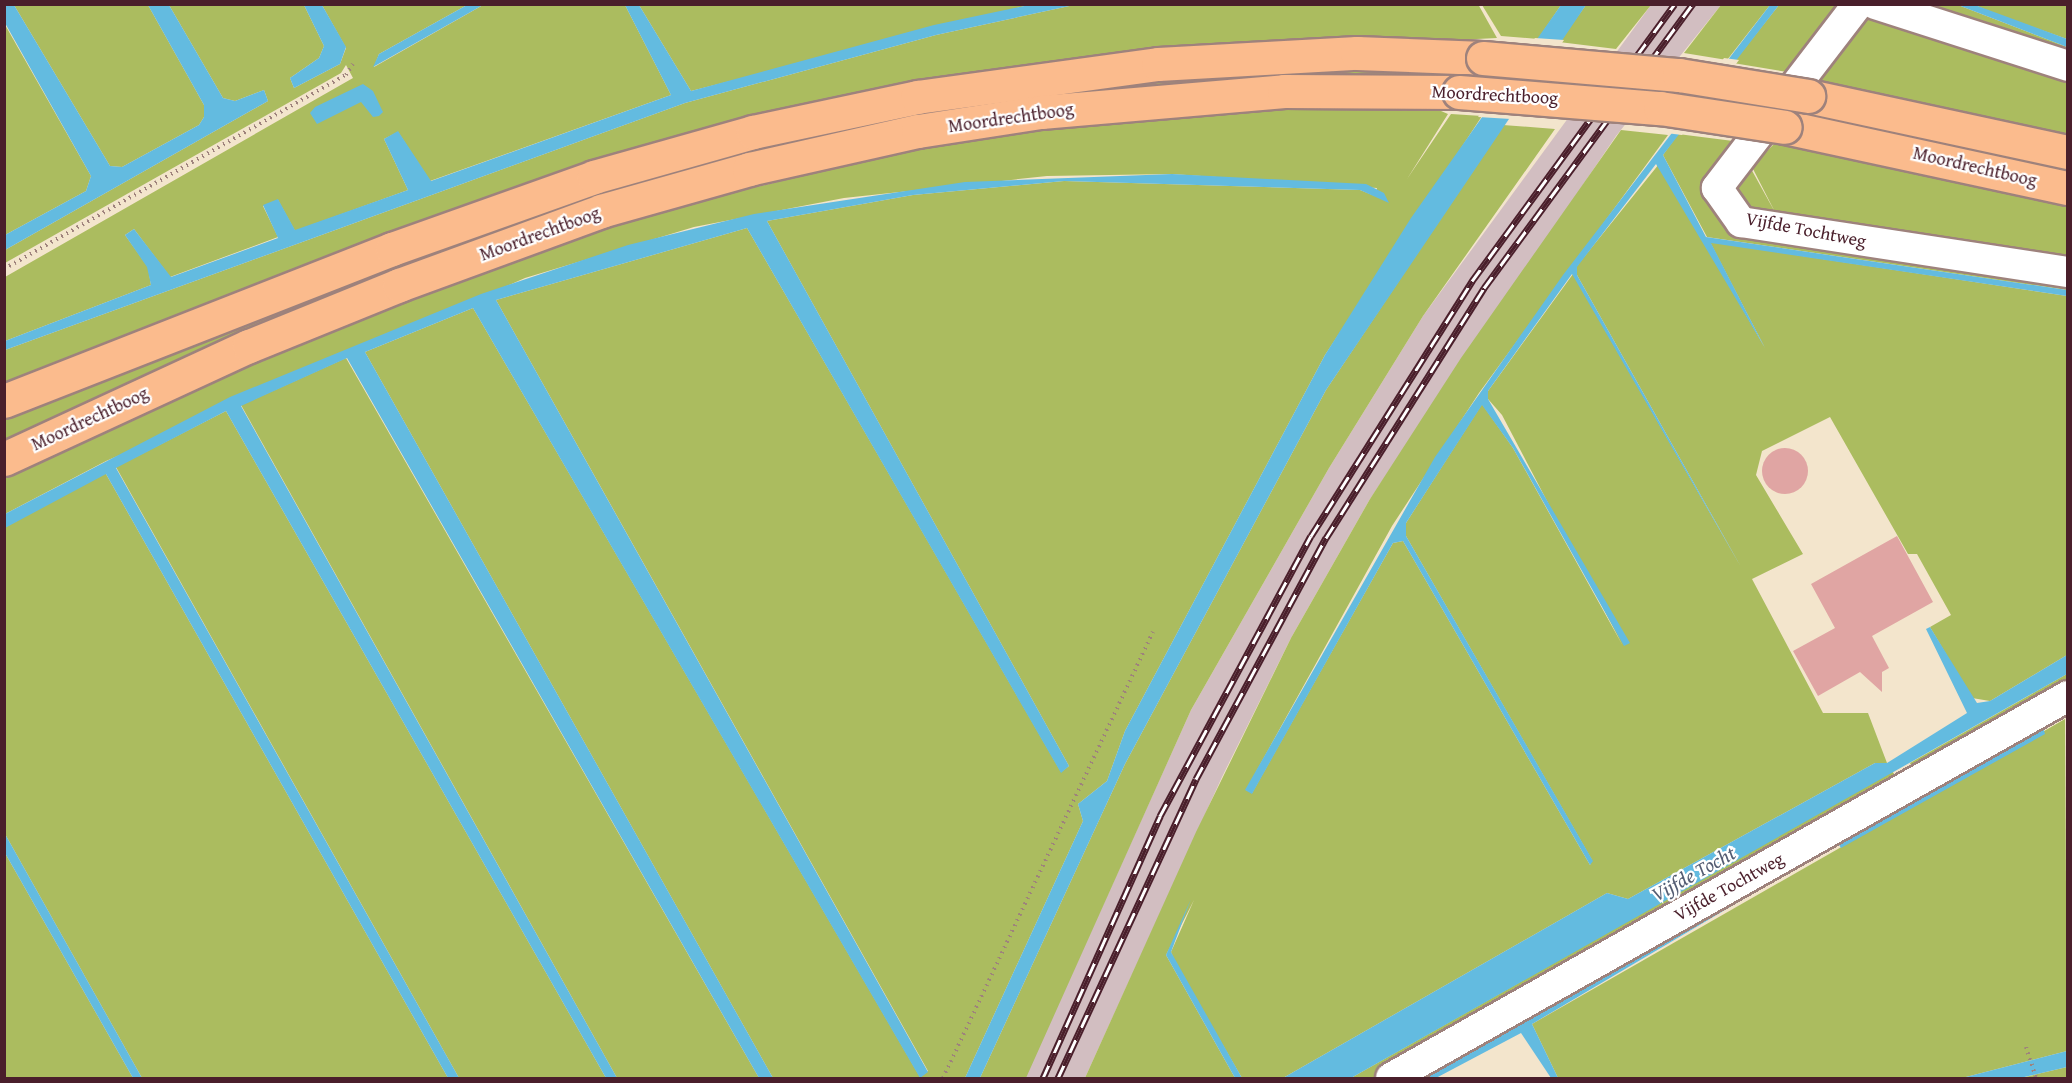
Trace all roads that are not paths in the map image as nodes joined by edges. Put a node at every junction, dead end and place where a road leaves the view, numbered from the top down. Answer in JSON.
{"nodes":[{"id":1,"x":1858,"y":4,"type":"edge"},
{"id":2,"x":1875,"y":4,"type":"edge"},
{"id":3,"x":2067,"y":66,"type":"edge"},
{"id":4,"x":2067,"y":152,"type":"edge"},
{"id":5,"x":2067,"y":188,"type":"edge"},
{"id":6,"x":2067,"y":272,"type":"edge"},
{"id":7,"x":4,"y":401,"type":"edge"},
{"id":8,"x":4,"y":459,"type":"edge"},
{"id":9,"x":2067,"y":696,"type":"edge"},
{"id":10,"x":1390,"y":1078,"type":"edge"}],
"edges":[{"from":1,"to":6,"type":"street","name":"Vijfde Tochtweg"},
{"from":2,"to":3,"type":"street"},
{"from":4,"to":7,"type":"main road","name":"Moordrechtboog","bridge":true},
{"from":5,"to":8,"type":"main road","name":"Moordrechtboog","bridge":true},
{"from":9,"to":10,"type":"street","name":"Vijfde Tochtweg"}]}
